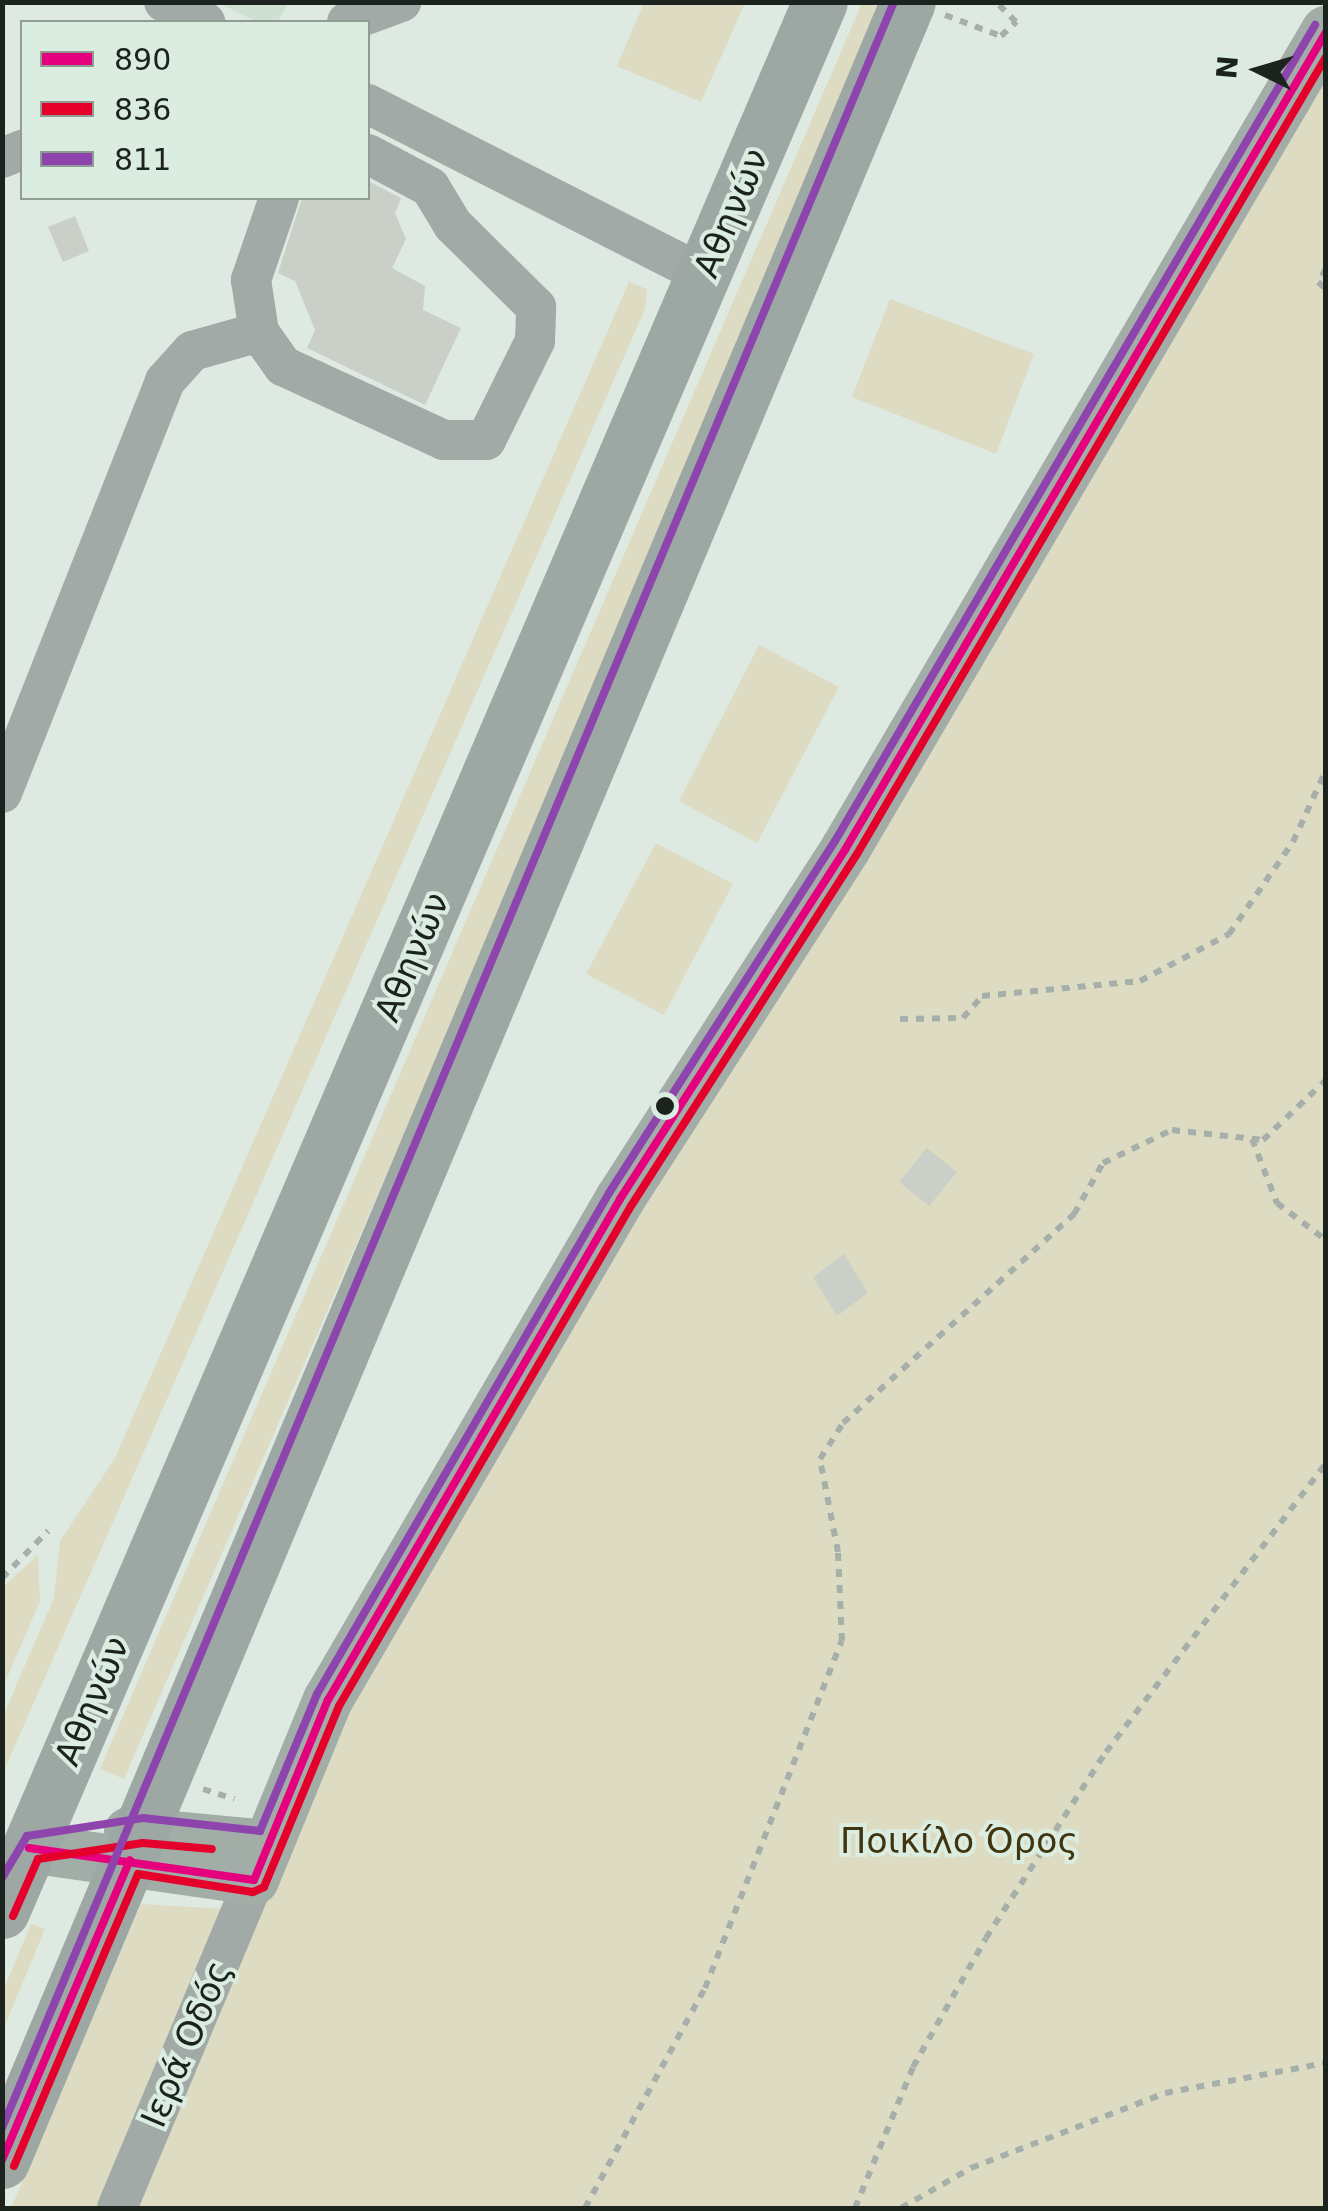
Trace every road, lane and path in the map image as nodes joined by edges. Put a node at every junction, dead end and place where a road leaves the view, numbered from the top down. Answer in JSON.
{"nodes":[{"id":1,"x":164,"y":2,"type":"edge"},
{"id":2,"x":402,"y":2,"type":"edge"},
{"id":3,"x":820,"y":2,"type":"edge"},
{"id":4,"x":908,"y":2,"type":"edge"},
{"id":5,"x":996,"y":2,"type":"edge"},
{"id":6,"x":201,"y":20,"type":"edge"},
{"id":7,"x":352,"y":20,"type":"edge"},
{"id":8,"x":972,"y":26,"type":"dead end"},
{"id":9,"x":1326,"y":31,"type":"edge"},
{"id":10,"x":370,"y":105,"type":"edge"},
{"id":11,"x":370,"y":155,"type":"edge"},
{"id":12,"x":279,"y":200,"type":"edge"},
{"id":13,"x":1326,"y":269,"type":"edge"},
{"id":14,"x":704,"y":275,"type":"junction"},
{"id":15,"x":1326,"y":289,"type":"edge"},
{"id":16,"x":259,"y":332,"type":"junction"},
{"id":17,"x":1326,"y":770,"type":"edge"},
{"id":18,"x":2,"y":793,"type":"edge"},
{"id":19,"x":900,"y":1019,"type":"dead end"},
{"id":20,"x":1326,"y":1080,"type":"edge"},
{"id":21,"x":1252,"y":1139,"type":"junction"},
{"id":22,"x":1326,"y":1240,"type":"edge"},
{"id":23,"x":1326,"y":1463,"type":"edge"},
{"id":24,"x":48,"y":1532,"type":"dead end"},
{"id":25,"x":2,"y":1578,"type":"edge"},
{"id":26,"x":16,"y":1844,"type":"edge"},
{"id":27,"x":136,"y":1845,"type":"junction"},
{"id":28,"x":261,"y":1863,"type":"junction"},
{"id":29,"x":2,"y":1911,"type":"edge"},
{"id":30,"x":1326,"y":2064,"type":"edge"},
{"id":31,"x":2,"y":2161,"type":"edge"},
{"id":32,"x":116,"y":2208,"type":"edge"},
{"id":33,"x":585,"y":2208,"type":"edge"},
{"id":34,"x":854,"y":2208,"type":"edge"},
{"id":35,"x":902,"y":2208,"type":"edge"}],
"edges":[{"from":1,"to":6,"type":"street"},
{"from":2,"to":7,"type":"street"},
{"from":3,"to":14,"type":"highway","name":"Αθηνών"},
{"from":4,"to":27,"type":"highway"},
{"from":5,"to":8,"type":"path"},
{"from":9,"to":28,"type":"main road","name":"Ιερά Οδός"},
{"from":10,"to":14,"type":"street"},
{"from":11,"to":16,"type":"street"},
{"from":12,"to":16,"type":"street"},
{"from":13,"to":15,"type":"path"},
{"from":14,"to":26,"type":"highway","name":"Αθηνών"},
{"from":16,"to":18,"type":"street"},
{"from":17,"to":19,"type":"path"},
{"from":20,"to":21,"type":"path"},
{"from":21,"to":22,"type":"path"},
{"from":21,"to":33,"type":"path"},
{"from":23,"to":34,"type":"path"},
{"from":24,"to":25,"type":"path"},
{"from":26,"to":27,"type":"main road"},
{"from":26,"to":29,"type":"highway","name":"Αθηνών"},
{"from":27,"to":28,"type":"main road"},
{"from":27,"to":31,"type":"highway"},
{"from":28,"to":32,"type":"street","name":"Ιερά Οδός"},
{"from":30,"to":35,"type":"path"}]}
